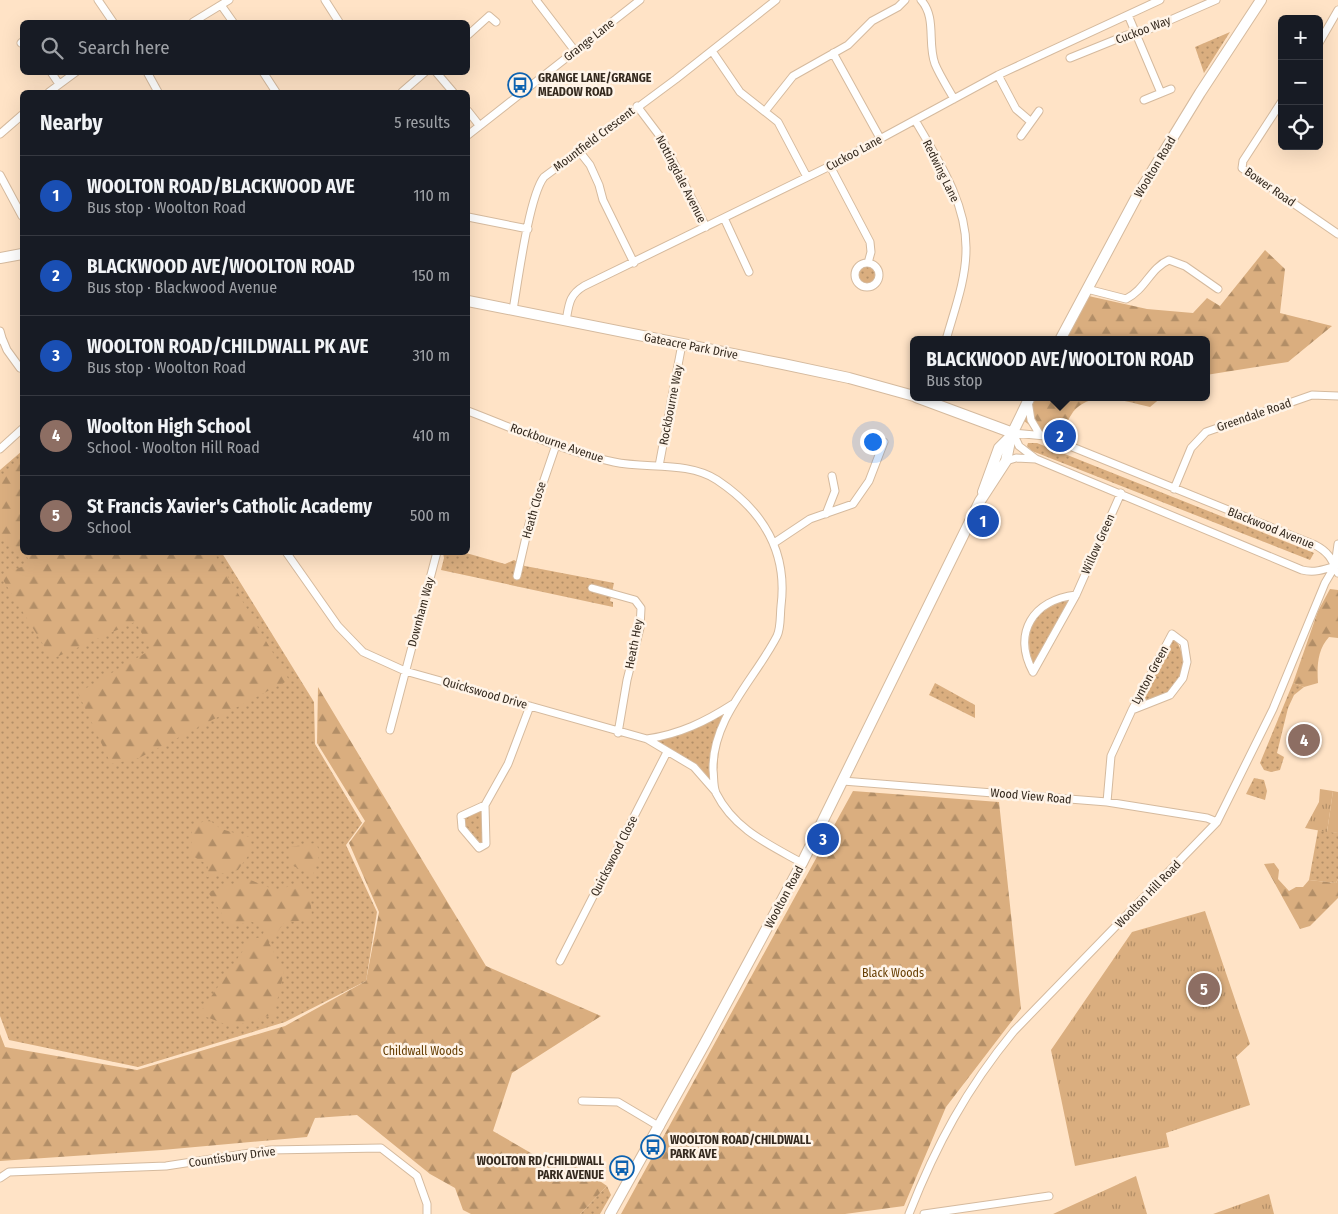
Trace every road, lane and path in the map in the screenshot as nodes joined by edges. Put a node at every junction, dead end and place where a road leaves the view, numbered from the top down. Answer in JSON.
{"nodes":[{"id":1,"x":98,"y":0,"type":"edge"},
{"id":2,"x":229,"y":0,"type":"edge"},
{"id":3,"x":325,"y":0,"type":"edge"},
{"id":4,"x":536,"y":0,"type":"edge"},
{"id":5,"x":640,"y":0,"type":"edge"},
{"id":6,"x":776,"y":0,"type":"edge"},
{"id":7,"x":904,"y":0,"type":"edge"},
{"id":8,"x":921,"y":0,"type":"edge"},
{"id":9,"x":1160,"y":0,"type":"edge"},
{"id":10,"x":1216,"y":0,"type":"edge"},
{"id":11,"x":1260,"y":0,"type":"edge"},
{"id":12,"x":1151,"y":2,"type":"edge"},
{"id":13,"x":222,"y":4,"type":"junction"},
{"id":14,"x":1338,"y":10,"type":"edge"},
{"id":15,"x":1128,"y":14,"type":"junction"},
{"id":16,"x":112,"y":20,"type":"edge"},
{"id":17,"x":196,"y":20,"type":"edge"},
{"id":18,"x":231,"y":20,"type":"edge"},
{"id":19,"x":338,"y":20,"type":"edge"},
{"id":20,"x":496,"y":22,"type":"dead end"},
{"id":21,"x":470,"y":33,"type":"edge"},
{"id":22,"x":1136,"y":34,"type":"junction"},
{"id":23,"x":1323,"y":36,"type":"edge"},
{"id":24,"x":574,"y":51,"type":"junction"},
{"id":25,"x":712,"y":51,"type":"junction"},
{"id":26,"x":833,"y":53,"type":"junction"},
{"id":27,"x":1070,"y":58,"type":"dead end"},
{"id":28,"x":53,"y":75,"type":"edge"},
{"id":29,"x":72,"y":75,"type":"edge"},
{"id":30,"x":149,"y":75,"type":"edge"},
{"id":31,"x":265,"y":75,"type":"edge"},
{"id":32,"x":422,"y":75,"type":"edge"},
{"id":33,"x":438,"y":75,"type":"edge"},
{"id":34,"x":998,"y":75,"type":"junction"},
{"id":35,"x":59,"y":84,"type":"junction"},
{"id":36,"x":1171,"y":89,"type":"dead end"},
{"id":37,"x":52,"y":90,"type":"edge"},
{"id":38,"x":157,"y":90,"type":"edge"},
{"id":39,"x":275,"y":90,"type":"edge"},
{"id":40,"x":404,"y":90,"type":"edge"},
{"id":41,"x":450,"y":90,"type":"edge"},
{"id":42,"x":1161,"y":93,"type":"junction"},
{"id":43,"x":954,"y":99,"type":"junction"},
{"id":44,"x":1144,"y":100,"type":"dead end"},
{"id":45,"x":1280,"y":105,"type":"edge"},
{"id":46,"x":638,"y":106,"type":"junction"},
{"id":47,"x":766,"y":110,"type":"junction"},
{"id":48,"x":1038,"y":111,"type":"dead end"},
{"id":49,"x":470,"y":114,"type":"edge"},
{"id":50,"x":20,"y":117,"type":"edge"},
{"id":51,"x":915,"y":120,"type":"junction"},
{"id":52,"x":1030,"y":121,"type":"junction"},
{"id":53,"x":479,"y":125,"type":"junction"},
{"id":54,"x":470,"y":133,"type":"edge"},
{"id":55,"x":0,"y":134,"type":"edge"},
{"id":56,"x":1021,"y":136,"type":"dead end"},
{"id":57,"x":880,"y":138,"type":"junction"},
{"id":58,"x":578,"y":151,"type":"junction"},
{"id":59,"x":830,"y":166,"type":"junction"},
{"id":60,"x":0,"y":175,"type":"edge"},
{"id":61,"x":807,"y":177,"type":"junction"},
{"id":62,"x":20,"y":212,"type":"edge"},
{"id":63,"x":470,"y":217,"type":"edge"},
{"id":64,"x":724,"y":218,"type":"junction"},
{"id":65,"x":706,"y":227,"type":"junction"},
{"id":66,"x":528,"y":229,"type":"junction"},
{"id":67,"x":1338,"y":234,"type":"edge"},
{"id":68,"x":20,"y":254,"type":"edge"},
{"id":69,"x":0,"y":258,"type":"edge"},
{"id":70,"x":634,"y":263,"type":"junction"},
{"id":71,"x":868,"y":263,"type":"dead end"},
{"id":72,"x":749,"y":272,"type":"dead end"},
{"id":73,"x":1087,"y":289,"type":"junction"},
{"id":74,"x":1218,"y":289,"type":"dead end"},
{"id":75,"x":470,"y":301,"type":"edge"},
{"id":76,"x":512,"y":310,"type":"junction"},
{"id":77,"x":566,"y":321,"type":"junction"},
{"id":78,"x":0,"y":331,"type":"edge"},
{"id":79,"x":947,"y":336,"type":"edge"},
{"id":80,"x":1062,"y":336,"type":"edge"},
{"id":81,"x":1,"y":339,"type":"edge"},
{"id":82,"x":682,"y":344,"type":"junction"},
{"id":83,"x":20,"y":368,"type":"dead end"},
{"id":84,"x":910,"y":396,"type":"edge"},
{"id":85,"x":1338,"y":396,"type":"edge"},
{"id":86,"x":934,"y":401,"type":"edge"},
{"id":87,"x":1028,"y":401,"type":"edge"},
{"id":88,"x":1029,"y":401,"type":"edge"},
{"id":89,"x":470,"y":412,"type":"edge"},
{"id":90,"x":20,"y":431,"type":"edge"},
{"id":91,"x":1012,"y":435,"type":"junction"},
{"id":92,"x":1040,"y":435,"type":"junction"},
{"id":93,"x":884,"y":442,"type":"dead end"},
{"id":94,"x":556,"y":445,"type":"junction"},
{"id":95,"x":0,"y":449,"type":"edge"},
{"id":96,"x":1036,"y":459,"type":"junction"},
{"id":97,"x":1006,"y":461,"type":"junction"},
{"id":98,"x":659,"y":466,"type":"junction"},
{"id":99,"x":832,"y":476,"type":"dead end"},
{"id":100,"x":1174,"y":489,"type":"junction"},
{"id":101,"x":1121,"y":493,"type":"junction"},
{"id":102,"x":980,"y":501,"type":"junction"},
{"id":103,"x":826,"y":514,"type":"junction"},
{"id":104,"x":774,"y":543,"type":"junction"},
{"id":105,"x":1338,"y":544,"type":"edge"},
{"id":106,"x":288,"y":555,"type":"edge"},
{"id":107,"x":436,"y":555,"type":"edge"},
{"id":108,"x":1337,"y":568,"type":"edge"},
{"id":109,"x":517,"y":576,"type":"dead end"},
{"id":110,"x":592,"y":588,"type":"dead end"},
{"id":111,"x":1076,"y":595,"type":"junction"},
{"id":112,"x":405,"y":671,"type":"junction"},
{"id":113,"x":736,"y":703,"type":"junction"},
{"id":114,"x":530,"y":706,"type":"junction"},
{"id":115,"x":1132,"y":710,"type":"junction"},
{"id":116,"x":390,"y":730,"type":"dead end"},
{"id":117,"x":618,"y":732,"type":"junction"},
{"id":118,"x":647,"y":739,"type":"junction"},
{"id":119,"x":667,"y":752,"type":"junction"},
{"id":120,"x":843,"y":781,"type":"junction"},
{"id":121,"x":715,"y":791,"type":"junction"},
{"id":122,"x":1108,"y":802,"type":"junction"},
{"id":123,"x":485,"y":805,"type":"junction"},
{"id":124,"x":1217,"y":822,"type":"junction"},
{"id":125,"x":802,"y":863,"type":"junction"},
{"id":126,"x":560,"y":961,"type":"dead end"},
{"id":127,"x":582,"y":1101,"type":"dead end"},
{"id":128,"x":660,"y":1127,"type":"junction"},
{"id":129,"x":0,"y":1178,"type":"edge"},
{"id":130,"x":1049,"y":1196,"type":"dead end"},
{"id":131,"x":610,"y":1211,"type":"edge"},
{"id":132,"x":427,"y":1214,"type":"edge"},
{"id":133,"x":909,"y":1214,"type":"edge"},
{"id":134,"x":913,"y":1214,"type":"edge"},
{"id":135,"x":916,"y":1214,"type":"edge"},
{"id":136,"x":924,"y":1214,"type":"edge"}],
"edges":[{"from":1,"to":16,"type":"street"},
{"from":2,"to":13,"type":"street"},
{"from":3,"to":19,"type":"street"},
{"from":4,"to":24,"type":"street"},
{"from":5,"to":24,"type":"street","name":"Grange Lane"},
{"from":6,"to":25,"type":"street","name":"Mountfield Crescent"},
{"from":7,"to":26,"type":"street"},
{"from":8,"to":43,"type":"street"},
{"from":9,"to":12,"type":"street","name":"Cuckoo Lane"},
{"from":10,"to":22,"type":"street","name":"Cuckoo Way"},
{"from":11,"to":73,"type":"street","name":"Woolton Road"},
{"from":12,"to":15,"type":"street","name":"Cuckoo Lane"},
{"from":13,"to":17,"type":"street"},
{"from":13,"to":18,"type":"street"},
{"from":14,"to":23,"type":"street"},
{"from":15,"to":22,"type":"street"},
{"from":15,"to":34,"type":"street","name":"Cuckoo Lane"},
{"from":20,"to":21,"type":"street"},
{"from":22,"to":27,"type":"street","name":"Cuckoo Way"},
{"from":22,"to":42,"type":"street"},
{"from":24,"to":53,"type":"street","name":"Grange Lane"},
{"from":25,"to":46,"type":"street","name":"Mountfield Crescent"},
{"from":25,"to":47,"type":"street"},
{"from":26,"to":47,"type":"street"},
{"from":26,"to":57,"type":"street"},
{"from":28,"to":35,"type":"street"},
{"from":29,"to":35,"type":"street"},
{"from":30,"to":38,"type":"street"},
{"from":31,"to":39,"type":"street"},
{"from":32,"to":40,"type":"street"},
{"from":33,"to":41,"type":"street"},
{"from":34,"to":43,"type":"street","name":"Cuckoo Lane"},
{"from":34,"to":52,"type":"street"},
{"from":35,"to":37,"type":"street"},
{"from":36,"to":42,"type":"street"},
{"from":42,"to":44,"type":"street"},
{"from":43,"to":51,"type":"street","name":"Cuckoo Lane"},
{"from":45,"to":67,"type":"street","name":"Bower Road"},
{"from":46,"to":58,"type":"street","name":"Mountfield Crescent"},
{"from":46,"to":65,"type":"street","name":"Nottingdale Avenue"},
{"from":47,"to":61,"type":"street"},
{"from":48,"to":52,"type":"street"},
{"from":49,"to":53,"type":"street"},
{"from":50,"to":55,"type":"street"},
{"from":51,"to":57,"type":"street","name":"Cuckoo Lane"},
{"from":51,"to":79,"type":"street","name":"Redwing Lane"},
{"from":52,"to":56,"type":"street"},
{"from":53,"to":54,"type":"street","name":"Grange Lane"},
{"from":57,"to":59,"type":"street","name":"Cuckoo Lane"},
{"from":58,"to":66,"type":"street","name":"Mountfield Crescent"},
{"from":58,"to":70,"type":"street"},
{"from":59,"to":61,"type":"street","name":"Cuckoo Lane"},
{"from":59,"to":71,"type":"street"},
{"from":60,"to":62,"type":"street"},
{"from":61,"to":64,"type":"street","name":"Cuckoo Lane"},
{"from":63,"to":66,"type":"street"},
{"from":64,"to":65,"type":"street","name":"Cuckoo Lane"},
{"from":64,"to":72,"type":"street"},
{"from":65,"to":70,"type":"street","name":"Cuckoo Lane"},
{"from":66,"to":76,"type":"street","name":"Mountfield Crescent"},
{"from":68,"to":69,"type":"street"},
{"from":70,"to":77,"type":"street","name":"Cuckoo Lane"},
{"from":73,"to":74,"type":"street"},
{"from":73,"to":80,"type":"street","name":"Woolton Road"},
{"from":75,"to":76,"type":"street","name":"Gateacre Park Drive"},
{"from":76,"to":77,"type":"street","name":"Gateacre Park Drive"},
{"from":77,"to":82,"type":"street","name":"Gateacre Park Drive"},
{"from":78,"to":81,"type":"street"},
{"from":81,"to":83,"type":"street"},
{"from":82,"to":84,"type":"street","name":"Gateacre Park Drive"},
{"from":82,"to":98,"type":"street","name":"Rockbourne Way"},
{"from":85,"to":100,"type":"street","name":"Greendale Road"},
{"from":86,"to":91,"type":"street","name":"Gateacre Park Drive"},
{"from":87,"to":91,"type":"street","name":"Woolton Road"},
{"from":88,"to":92,"type":"street"},
{"from":89,"to":94,"type":"street","name":"Rockbourne Avenue"},
{"from":90,"to":95,"type":"street"},
{"from":91,"to":92,"type":"street","name":"Blackwood Avenue"},
{"from":91,"to":96,"type":"street","name":"Blackwood Avenue"},
{"from":91,"to":97,"type":"street","name":"Woolton Road"},
{"from":91,"to":102,"type":"street","name":"Woolton Road"},
{"from":92,"to":100,"type":"street","name":"Blackwood Avenue"},
{"from":93,"to":103,"type":"street"},
{"from":94,"to":98,"type":"street","name":"Rockbourne Avenue"},
{"from":94,"to":109,"type":"street","name":"Heath Close"},
{"from":96,"to":97,"type":"street","name":"Blackwood Avenue"},
{"from":96,"to":101,"type":"street","name":"Blackwood Avenue"},
{"from":97,"to":102,"type":"street","name":"Woolton Road"},
{"from":98,"to":104,"type":"street","name":"Rockbourne Avenue"},
{"from":99,"to":103,"type":"street"},
{"from":100,"to":108,"type":"street","name":"Blackwood Avenue"},
{"from":101,"to":108,"type":"street","name":"Blackwood Avenue"},
{"from":101,"to":111,"type":"street","name":"Willow Green"},
{"from":102,"to":120,"type":"street","name":"Woolton Road"},
{"from":103,"to":104,"type":"street"},
{"from":104,"to":113,"type":"street","name":"Rockbourne Avenue"},
{"from":105,"to":108,"type":"street","name":"Woolton Hill Road"},
{"from":106,"to":112,"type":"street","name":"Quickswood Drive"},
{"from":107,"to":112,"type":"street","name":"Downham Way"},
{"from":108,"to":124,"type":"street","name":"Woolton Hill Road"},
{"from":110,"to":117,"type":"street","name":"Heath Hey"},
{"from":111,"to":111,"type":"street","name":"Willow Green"},
{"from":112,"to":114,"type":"street","name":"Quickswood Drive"},
{"from":112,"to":116,"type":"street","name":"Downham Way"},
{"from":113,"to":118,"type":"street","name":"Rockbourne Avenue"},
{"from":113,"to":121,"type":"street","name":"Rockbourne Avenue"},
{"from":114,"to":117,"type":"street","name":"Quickswood Drive"},
{"from":114,"to":123,"type":"street"},
{"from":115,"to":115,"type":"street","name":"Lynton Green"},
{"from":115,"to":122,"type":"street","name":"Lynton Green"},
{"from":117,"to":118,"type":"street","name":"Quickswood Drive"},
{"from":118,"to":119,"type":"street","name":"Quickswood Drive"},
{"from":119,"to":121,"type":"street","name":"Quickswood Drive"},
{"from":119,"to":126,"type":"street","name":"Quickswood Close"},
{"from":120,"to":122,"type":"street","name":"Wood View Road"},
{"from":120,"to":125,"type":"street","name":"Woolton Road"},
{"from":121,"to":125,"type":"street"},
{"from":122,"to":124,"type":"street","name":"Wood View Road"},
{"from":123,"to":123,"type":"street"},
{"from":124,"to":133,"type":"street","name":"Woolton Hill Road"},
{"from":125,"to":128,"type":"street","name":"Woolton Road"},
{"from":127,"to":128,"type":"street"},
{"from":128,"to":131,"type":"street","name":"Woolton Road"},
{"from":129,"to":132,"type":"street","name":"Countisbury Drive"},
{"from":130,"to":136,"type":"street"},
{"from":134,"to":135,"type":"street"}]}
